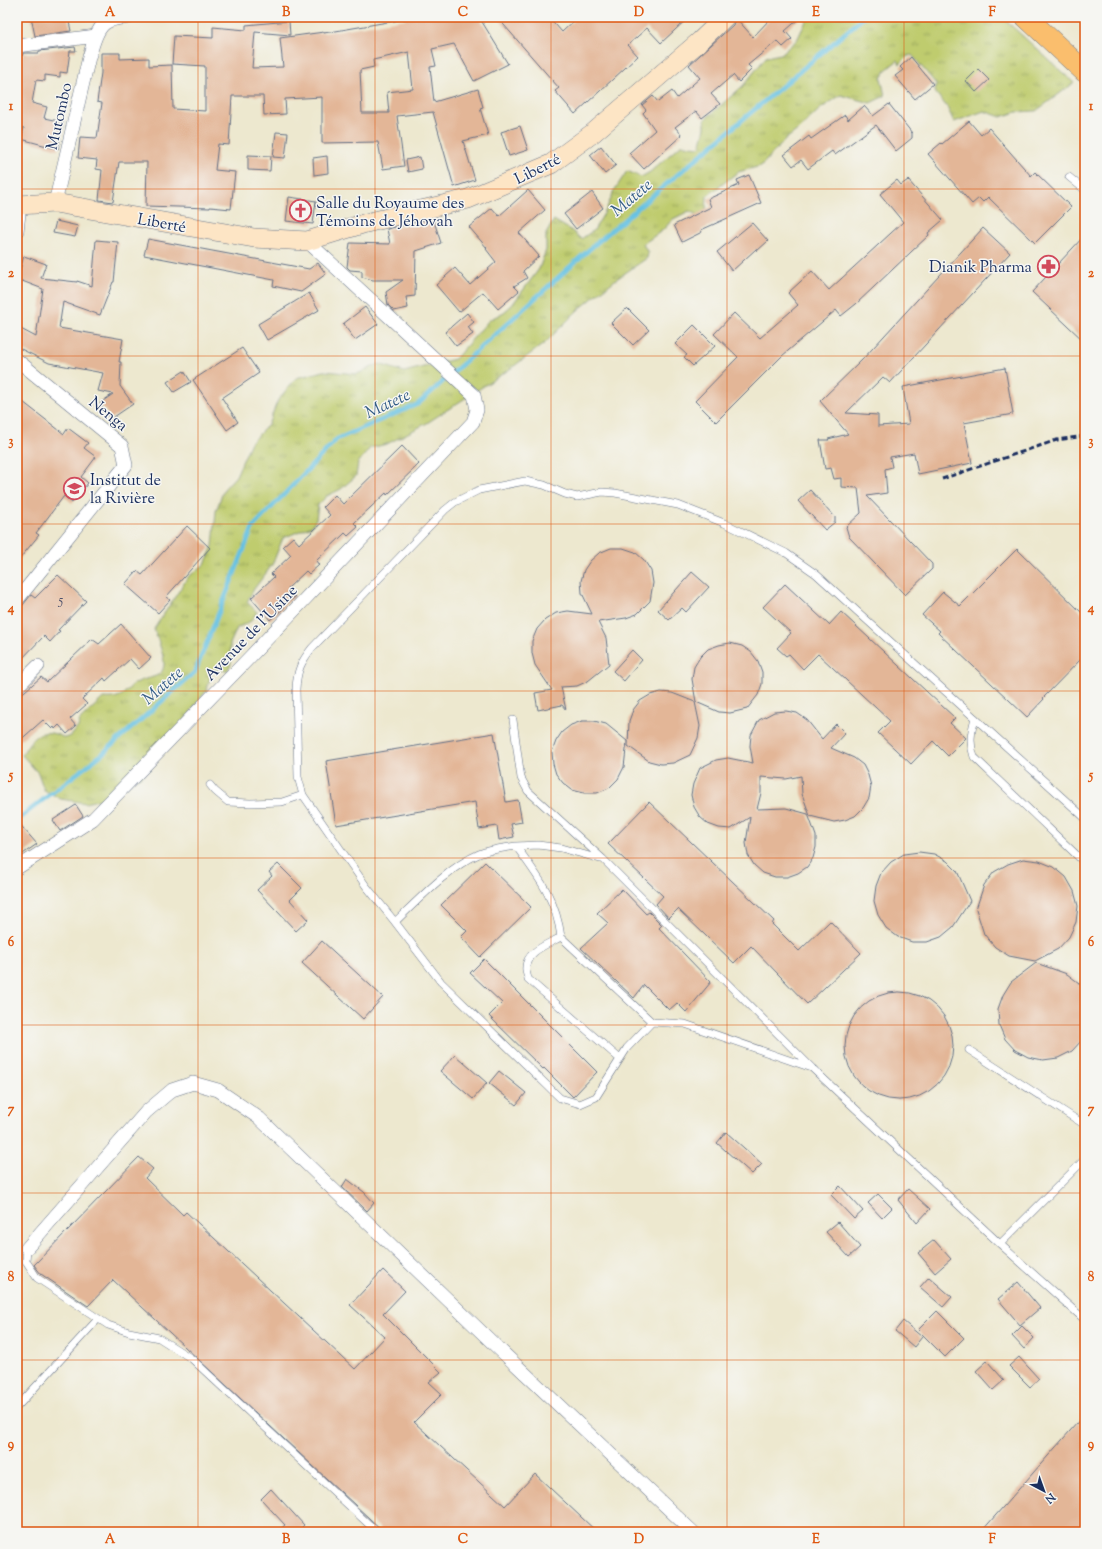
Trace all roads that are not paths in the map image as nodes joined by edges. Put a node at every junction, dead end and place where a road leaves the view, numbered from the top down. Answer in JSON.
{"nodes":[{"id":1,"x":129,"y":17,"type":"edge"},
{"id":2,"x":725,"y":17,"type":"edge"},
{"id":3,"x":1026,"y":17,"type":"edge"},
{"id":4,"x":96,"y":36,"type":"junction"},
{"id":5,"x":17,"y":46,"type":"edge"},
{"id":6,"x":1085,"y":72,"type":"edge"},
{"id":7,"x":1068,"y":177,"type":"dead end"},
{"id":8,"x":1085,"y":190,"type":"edge"},
{"id":9,"x":55,"y":203,"type":"junction"},
{"id":10,"x":19,"y":205,"type":"edge"},
{"id":11,"x":17,"y":231,"type":"edge"},
{"id":12,"x":307,"y":241,"type":"junction"},
{"id":13,"x":17,"y":360,"type":"edge"},
{"id":14,"x":17,"y":600,"type":"edge"},
{"id":15,"x":38,"y":666,"type":"dead end"},
{"id":16,"x":17,"y":687,"type":"edge"},
{"id":17,"x":975,"y":718,"type":"junction"},
{"id":18,"x":513,"y":720,"type":"dead end"},
{"id":19,"x":210,"y":785,"type":"dead end"},
{"id":20,"x":303,"y":795,"type":"junction"},
{"id":21,"x":1085,"y":818,"type":"edge"},
{"id":22,"x":516,"y":846,"type":"junction"},
{"id":23,"x":603,"y":859,"type":"junction"},
{"id":24,"x":1085,"y":863,"type":"edge"},
{"id":25,"x":17,"y":868,"type":"edge"},
{"id":26,"x":395,"y":922,"type":"junction"},
{"id":27,"x":561,"y":937,"type":"junction"},
{"id":28,"x":652,"y":1022,"type":"junction"},
{"id":29,"x":969,"y":1050,"type":"dead end"},
{"id":30,"x":620,"y":1059,"type":"junction"},
{"id":31,"x":812,"y":1068,"type":"junction"},
{"id":32,"x":1085,"y":1125,"type":"edge"},
{"id":33,"x":1085,"y":1159,"type":"edge"},
{"id":34,"x":1000,"y":1244,"type":"junction"},
{"id":35,"x":27,"y":1248,"type":"joint"},
{"id":36,"x":98,"y":1319,"type":"junction"},
{"id":37,"x":1085,"y":1320,"type":"edge"},
{"id":38,"x":17,"y":1407,"type":"edge"},
{"id":39,"x":377,"y":1532,"type":"edge"},
{"id":40,"x":694,"y":1532,"type":"edge"}],
"edges":[{"from":1,"to":4,"type":"street","name":"Mutombo"},
{"from":2,"to":12,"type":"street","name":"Liberté"},
{"from":3,"to":6,"type":"main road"},
{"from":4,"to":5,"type":"street"},
{"from":4,"to":9,"type":"street","name":"Mutombo"},
{"from":7,"to":8,"type":"lane"},
{"from":9,"to":10,"type":"street","name":"Liberté"},
{"from":9,"to":12,"type":"street","name":"Liberté"},
{"from":10,"to":11,"type":"street"},
{"from":12,"to":25,"type":"street","name":"Avenue de l'Usine"},
{"from":13,"to":14,"type":"street","name":"Nenga"},
{"from":15,"to":16,"type":"street"},
{"from":17,"to":20,"type":"lane"},
{"from":17,"to":21,"type":"lane"},
{"from":17,"to":24,"type":"lane"},
{"from":18,"to":23,"type":"lane"},
{"from":19,"to":20,"type":"lane"},
{"from":20,"to":26,"type":"lane"},
{"from":22,"to":23,"type":"lane"},
{"from":22,"to":26,"type":"lane"},
{"from":22,"to":27,"type":"lane"},
{"from":23,"to":31,"type":"lane"},
{"from":26,"to":30,"type":"lane"},
{"from":27,"to":28,"type":"lane"},
{"from":27,"to":30,"type":"lane"},
{"from":28,"to":30,"type":"lane"},
{"from":28,"to":31,"type":"lane"},
{"from":29,"to":32,"type":"lane"},
{"from":31,"to":34,"type":"lane"},
{"from":33,"to":34,"type":"lane"},
{"from":34,"to":37,"type":"lane"},
{"from":35,"to":36,"type":"lane"},
{"from":35,"to":40,"type":"street"},
{"from":36,"to":38,"type":"lane"},
{"from":36,"to":39,"type":"lane"}]}
